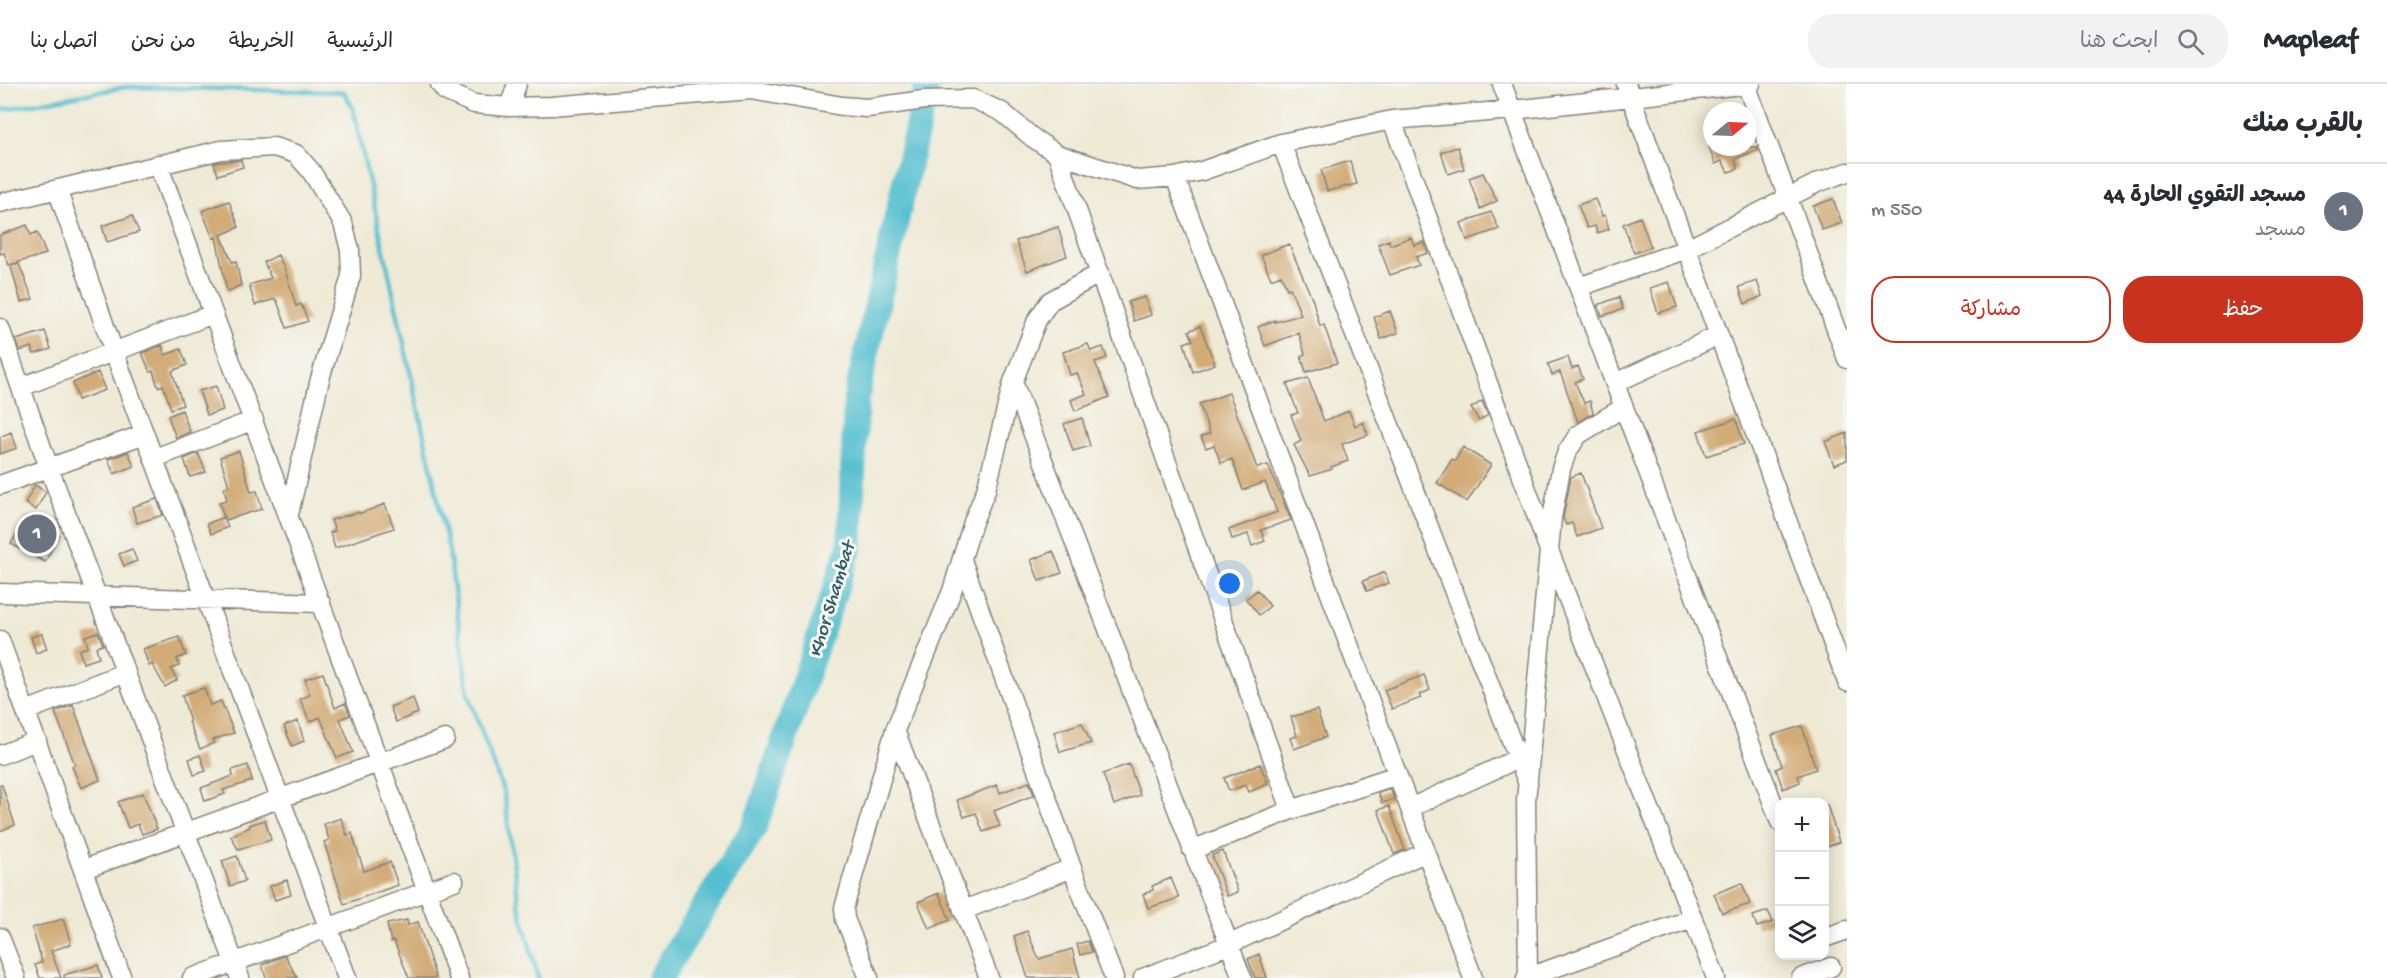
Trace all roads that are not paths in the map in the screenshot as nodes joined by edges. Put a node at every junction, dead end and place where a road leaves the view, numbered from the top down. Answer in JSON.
{"nodes":[{"id":1,"x":440,"y":84,"type":"edge"},
{"id":2,"x":517,"y":84,"type":"edge"},
{"id":3,"x":1502,"y":84,"type":"edge"},
{"id":4,"x":1748,"y":84,"type":"edge"},
{"id":5,"x":1628,"y":90,"type":"edge"},
{"id":6,"x":976,"y":92,"type":"edge"},
{"id":7,"x":508,"y":107,"type":"junction"},
{"id":8,"x":1512,"y":110,"type":"junction"},
{"id":9,"x":1392,"y":120,"type":"junction"},
{"id":10,"x":1281,"y":143,"type":"junction"},
{"id":11,"x":1057,"y":154,"type":"junction"},
{"id":12,"x":158,"y":164,"type":"junction"},
{"id":13,"x":1847,"y":172,"type":"edge"},
{"id":14,"x":1175,"y":177,"type":"junction"},
{"id":15,"x":57,"y":189,"type":"junction"},
{"id":16,"x":1788,"y":198,"type":"junction"},
{"id":17,"x":0,"y":203,"type":"edge"},
{"id":18,"x":1687,"y":249,"type":"junction"},
{"id":19,"x":1100,"y":273,"type":"junction"},
{"id":20,"x":1579,"y":287,"type":"junction"},
{"id":21,"x":213,"y":314,"type":"junction"},
{"id":22,"x":0,"y":328,"type":"edge"},
{"id":23,"x":1717,"y":336,"type":"junction"},
{"id":24,"x":114,"y":352,"type":"junction"},
{"id":25,"x":1847,"y":359,"type":"edge"},
{"id":26,"x":1013,"y":382,"type":"junction"},
{"id":27,"x":1615,"y":383,"type":"junction"},
{"id":28,"x":21,"y":387,"type":"junction"},
{"id":29,"x":1624,"y":407,"type":"junction"},
{"id":30,"x":254,"y":420,"type":"junction"},
{"id":31,"x":145,"y":434,"type":"junction"},
{"id":32,"x":155,"y":458,"type":"junction"},
{"id":33,"x":49,"y":468,"type":"junction"},
{"id":34,"x":0,"y":485,"type":"edge"},
{"id":35,"x":289,"y":514,"type":"junction"},
{"id":36,"x":1550,"y":553,"type":"junction"},
{"id":37,"x":962,"y":560,"type":"junction"},
{"id":38,"x":0,"y":593,"type":"edge"},
{"id":39,"x":97,"y":596,"type":"junction"},
{"id":40,"x":207,"y":600,"type":"junction"},
{"id":41,"x":321,"y":603,"type":"junction"},
{"id":42,"x":0,"y":640,"type":"edge"},
{"id":43,"x":4,"y":664,"type":"edge"},
{"id":44,"x":126,"y":672,"type":"junction"},
{"id":45,"x":1847,"y":682,"type":"edge"},
{"id":46,"x":26,"y":711,"type":"junction"},
{"id":47,"x":895,"y":730,"type":"junction"},
{"id":48,"x":445,"y":739,"type":"dead end"},
{"id":49,"x":37,"y":741,"type":"junction"},
{"id":50,"x":0,"y":755,"type":"edge"},
{"id":51,"x":1517,"y":759,"type":"junction"},
{"id":52,"x":379,"y":762,"type":"junction"},
{"id":53,"x":1397,"y":775,"type":"junction"},
{"id":54,"x":1528,"y":784,"type":"junction"},
{"id":55,"x":280,"y":798,"type":"junction"},
{"id":56,"x":1410,"y":808,"type":"junction"},
{"id":57,"x":1291,"y":810,"type":"junction"},
{"id":58,"x":1775,"y":811,"type":"edge"},
{"id":59,"x":185,"y":832,"type":"junction"},
{"id":60,"x":1192,"y":850,"type":"junction"},
{"id":61,"x":1426,"y":852,"type":"junction"},
{"id":62,"x":84,"y":868,"type":"junction"},
{"id":63,"x":1072,"y":868,"type":"junction"},
{"id":64,"x":454,"y":881,"type":"dead end"},
{"id":65,"x":427,"y":892,"type":"junction"},
{"id":66,"x":964,"y":910,"type":"junction"},
{"id":67,"x":1692,"y":919,"type":"junction"},
{"id":68,"x":328,"y":928,"type":"junction"},
{"id":69,"x":1847,"y":930,"type":"edge"},
{"id":70,"x":1829,"y":936,"type":"edge"},
{"id":71,"x":0,"y":937,"type":"edge"},
{"id":72,"x":1228,"y":945,"type":"junction"},
{"id":73,"x":1830,"y":966,"type":"edge"},
{"id":74,"x":237,"y":970,"type":"edge"},
{"id":75,"x":16,"y":978,"type":"edge"},
{"id":76,"x":122,"y":978,"type":"edge"},
{"id":77,"x":192,"y":978,"type":"edge"},
{"id":78,"x":347,"y":978,"type":"edge"},
{"id":79,"x":459,"y":978,"type":"edge"},
{"id":80,"x":869,"y":978,"type":"edge"},
{"id":81,"x":989,"y":978,"type":"edge"},
{"id":82,"x":1114,"y":978,"type":"edge"},
{"id":83,"x":1143,"y":978,"type":"edge"},
{"id":84,"x":1242,"y":978,"type":"edge"},
{"id":85,"x":1473,"y":978,"type":"edge"},
{"id":86,"x":1527,"y":978,"type":"edge"},
{"id":87,"x":1716,"y":978,"type":"edge"},
{"id":88,"x":1801,"y":978,"type":"edge"}],
"edges":[{"from":1,"to":7,"type":"street"},
{"from":2,"to":7,"type":"street"},
{"from":3,"to":8,"type":"street"},
{"from":4,"to":5,"type":"street"},
{"from":4,"to":16,"type":"street"},
{"from":5,"to":8,"type":"street"},
{"from":5,"to":18,"type":"street"},
{"from":6,"to":7,"type":"street"},
{"from":6,"to":11,"type":"street"},
{"from":8,"to":9,"type":"street"},
{"from":8,"to":20,"type":"street"},
{"from":9,"to":10,"type":"street"},
{"from":9,"to":36,"type":"street"},
{"from":10,"to":14,"type":"street"},
{"from":10,"to":51,"type":"street"},
{"from":11,"to":14,"type":"street"},
{"from":11,"to":19,"type":"street"},
{"from":12,"to":15,"type":"street"},
{"from":12,"to":21,"type":"street"},
{"from":12,"to":35,"type":"street"},
{"from":13,"to":16,"type":"street"},
{"from":14,"to":53,"type":"street"},
{"from":15,"to":17,"type":"street"},
{"from":15,"to":24,"type":"street"},
{"from":16,"to":18,"type":"street"},
{"from":16,"to":25,"type":"street"},
{"from":18,"to":20,"type":"street"},
{"from":18,"to":23,"type":"street"},
{"from":19,"to":26,"type":"street"},
{"from":19,"to":57,"type":"street"},
{"from":20,"to":27,"type":"street"},
{"from":21,"to":24,"type":"street"},
{"from":21,"to":30,"type":"street"},
{"from":22,"to":28,"type":"street"},
{"from":23,"to":27,"type":"street"},
{"from":23,"to":45,"type":"street"},
{"from":24,"to":28,"type":"street"},
{"from":24,"to":31,"type":"street"},
{"from":26,"to":37,"type":"street"},
{"from":26,"to":60,"type":"street"},
{"from":27,"to":29,"type":"street"},
{"from":28,"to":33,"type":"street"},
{"from":29,"to":36,"type":"street"},
{"from":29,"to":58,"type":"street"},
{"from":30,"to":32,"type":"street"},
{"from":30,"to":35,"type":"street"},
{"from":31,"to":32,"type":"street"},
{"from":31,"to":33,"type":"street"},
{"from":32,"to":40,"type":"street"},
{"from":33,"to":34,"type":"street"},
{"from":33,"to":39,"type":"street"},
{"from":35,"to":41,"type":"street"},
{"from":36,"to":54,"type":"street"},
{"from":36,"to":67,"type":"street"},
{"from":37,"to":47,"type":"street"},
{"from":37,"to":63,"type":"street"},
{"from":38,"to":39,"type":"street"},
{"from":39,"to":40,"type":"street"},
{"from":39,"to":44,"type":"street"},
{"from":40,"to":41,"type":"street"},
{"from":40,"to":55,"type":"street"},
{"from":41,"to":52,"type":"street"},
{"from":42,"to":43,"type":"street"},
{"from":43,"to":46,"type":"street"},
{"from":44,"to":46,"type":"street"},
{"from":44,"to":59,"type":"street"},
{"from":46,"to":49,"type":"street"},
{"from":47,"to":66,"type":"street"},
{"from":47,"to":80,"type":"street"},
{"from":48,"to":52,"type":"street"},
{"from":49,"to":50,"type":"street"},
{"from":49,"to":62,"type":"street"},
{"from":51,"to":54,"type":"street"},
{"from":51,"to":56,"type":"street"},
{"from":52,"to":55,"type":"street"},
{"from":52,"to":65,"type":"street"},
{"from":53,"to":56,"type":"street"},
{"from":53,"to":57,"type":"street"},
{"from":54,"to":86,"type":"street"},
{"from":55,"to":59,"type":"street"},
{"from":55,"to":68,"type":"street"},
{"from":56,"to":61,"type":"street"},
{"from":57,"to":60,"type":"street"},
{"from":59,"to":62,"type":"street"},
{"from":59,"to":74,"type":"street"},
{"from":60,"to":72,"type":"street"},
{"from":61,"to":72,"type":"street"},
{"from":61,"to":85,"type":"street"},
{"from":62,"to":76,"type":"street"},
{"from":63,"to":66,"type":"street"},
{"from":63,"to":82,"type":"street"},
{"from":64,"to":65,"type":"street"},
{"from":65,"to":68,"type":"street"},
{"from":65,"to":79,"type":"street"},
{"from":66,"to":81,"type":"street"},
{"from":67,"to":86,"type":"street"},
{"from":67,"to":87,"type":"street"},
{"from":68,"to":74,"type":"street"},
{"from":68,"to":78,"type":"street"},
{"from":69,"to":70,"type":"street"},
{"from":71,"to":75,"type":"street"},
{"from":72,"to":83,"type":"street"},
{"from":72,"to":84,"type":"street"},
{"from":73,"to":88,"type":"street"},
{"from":74,"to":77,"type":"street"}]}
